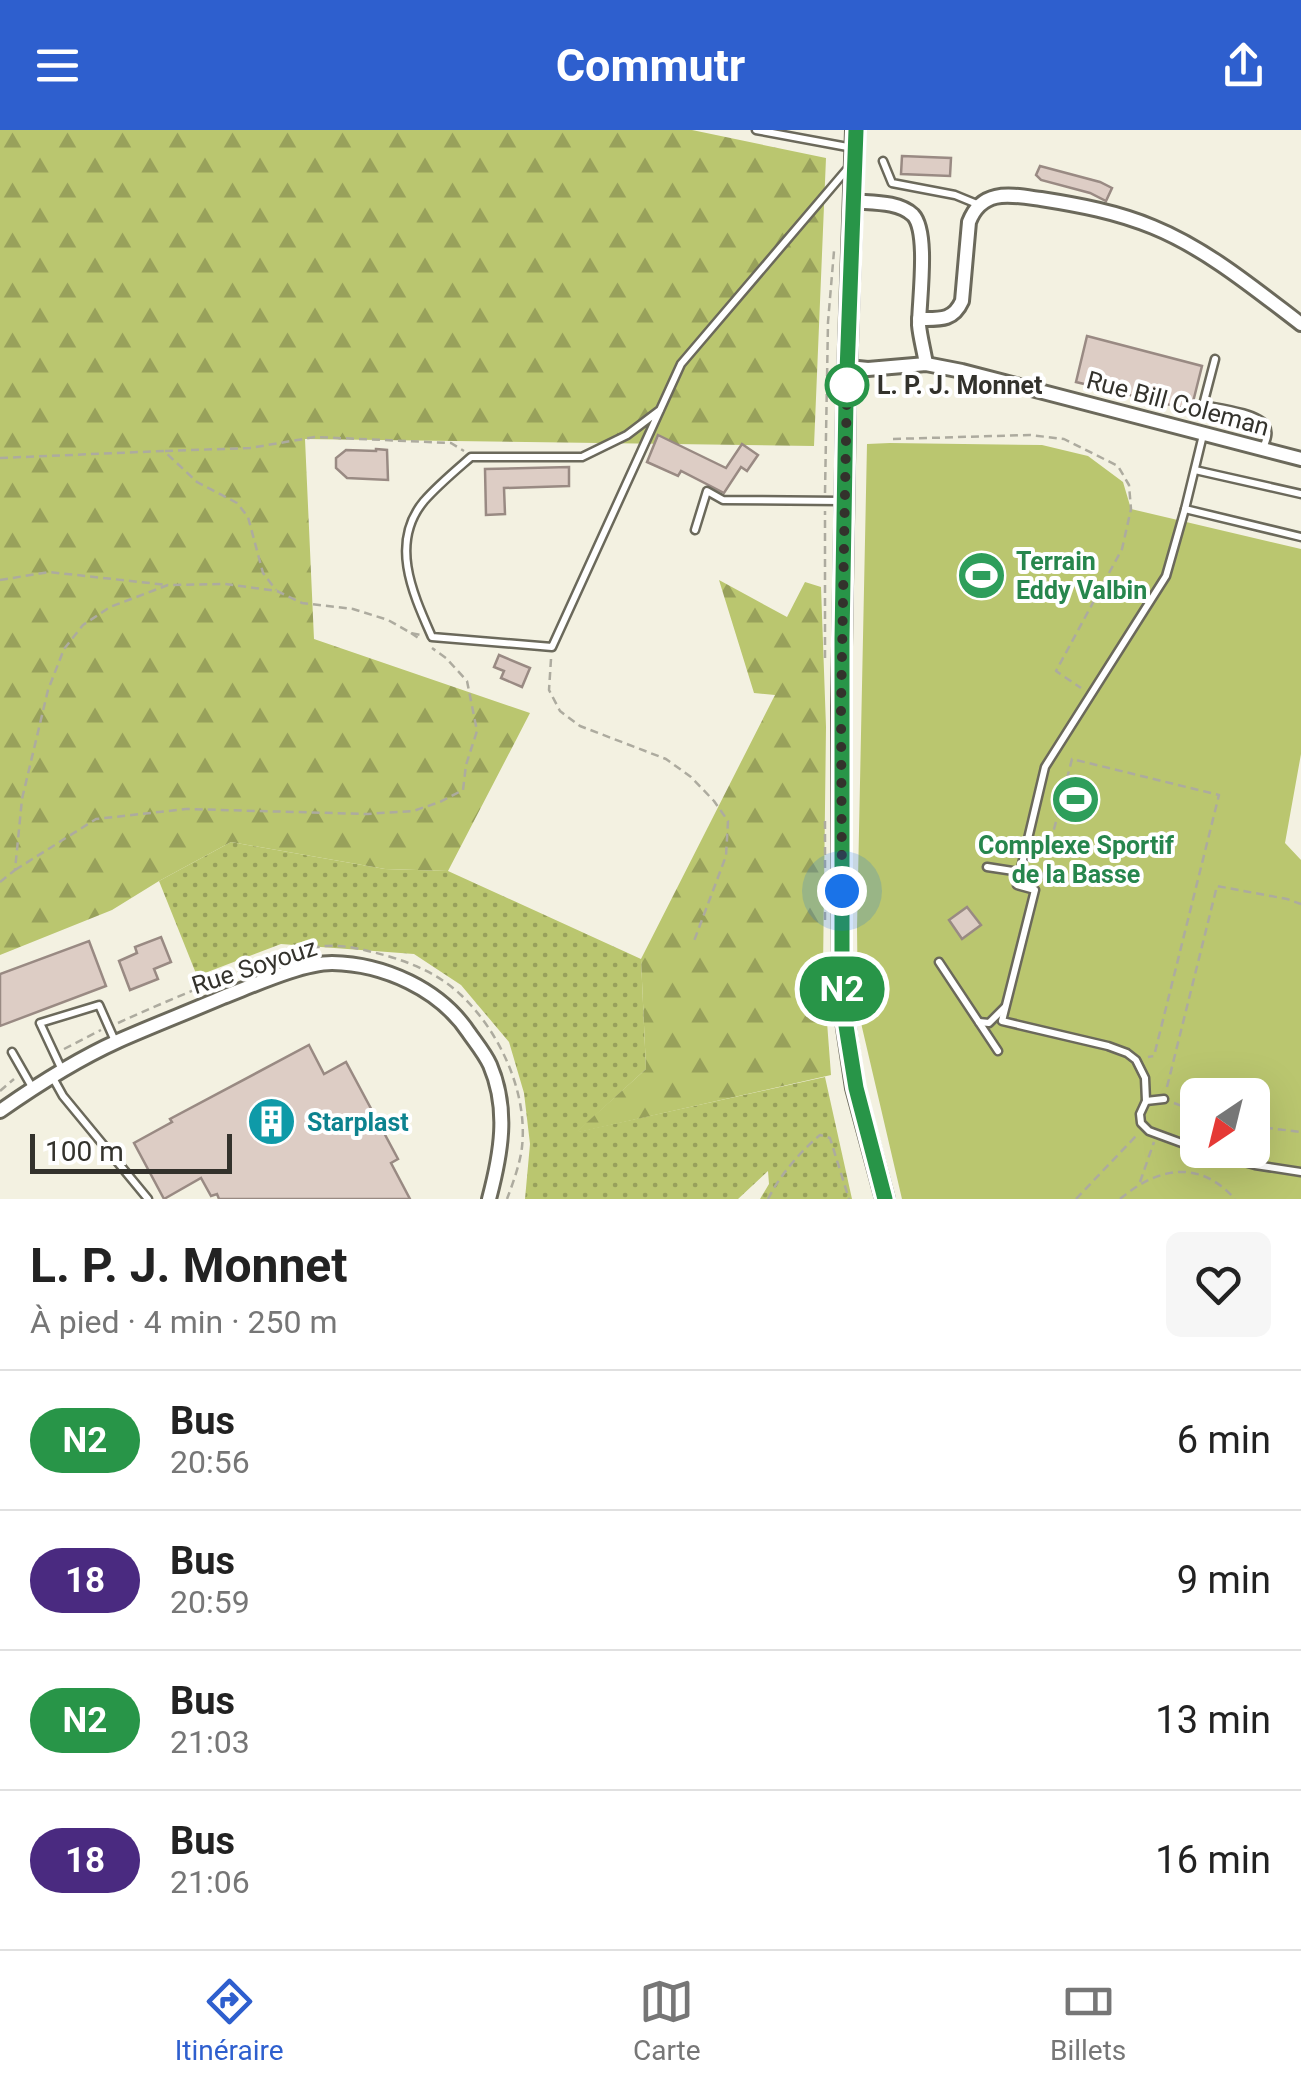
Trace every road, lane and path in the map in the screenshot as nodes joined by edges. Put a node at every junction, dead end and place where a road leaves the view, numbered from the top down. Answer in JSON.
{"nodes":[{"id":1,"x":756,"y":130,"type":"edge"},
{"id":2,"x":854,"y":143,"type":"edge"},
{"id":3,"x":883,"y":160,"type":"dead end"},
{"id":4,"x":852,"y":201,"type":"junction"},
{"id":5,"x":978,"y":205,"type":"junction"},
{"id":6,"x":920,"y":319,"type":"junction"},
{"id":7,"x":1301,"y":324,"type":"edge"},
{"id":8,"x":1214,"y":359,"type":"dead end"},
{"id":9,"x":926,"y":364,"type":"junction"},
{"id":10,"x":848,"y":367,"type":"junction"},
{"id":11,"x":660,"y":410,"type":"junction"},
{"id":12,"x":1204,"y":435,"type":"junction"},
{"id":13,"x":893,"y":439,"type":"dead end"},
{"id":14,"x":1263,"y":450,"type":"junction"},
{"id":15,"x":164,"y":451,"type":"junction"},
{"id":16,"x":471,"y":457,"type":"junction"},
{"id":17,"x":0,"y":458,"type":"edge"},
{"id":18,"x":1301,"y":459,"type":"edge"},
{"id":19,"x":1195,"y":470,"type":"junction"},
{"id":20,"x":1301,"y":494,"type":"edge"},
{"id":21,"x":844,"y":502,"type":"junction"},
{"id":22,"x":1186,"y":509,"type":"junction"},
{"id":23,"x":695,"y":530,"type":"dead end"},
{"id":24,"x":1301,"y":537,"type":"edge"},
{"id":25,"x":0,"y":580,"type":"edge"},
{"id":26,"x":168,"y":585,"type":"junction"},
{"id":27,"x":277,"y":592,"type":"junction"},
{"id":28,"x":411,"y":634,"type":"junction"},
{"id":29,"x":432,"y":637,"type":"junction"},
{"id":30,"x":552,"y":647,"type":"junction"},
{"id":31,"x":1091,"y":694,"type":"junction"},
{"id":32,"x":988,"y":866,"type":"dead end"},
{"id":33,"x":15,"y":870,"type":"junction"},
{"id":34,"x":1020,"y":872,"type":"junction"},
{"id":35,"x":0,"y":882,"type":"edge"},
{"id":36,"x":1035,"y":890,"type":"junction"},
{"id":37,"x":1301,"y":904,"type":"edge"},
{"id":38,"x":694,"y":941,"type":"dead end"},
{"id":39,"x":938,"y":962,"type":"dead end"},
{"id":40,"x":1006,"y":1006,"type":"junction"},
{"id":41,"x":979,"y":1022,"type":"junction"},
{"id":42,"x":108,"y":1026,"type":"junction"},
{"id":43,"x":116,"y":1042,"type":"junction"},
{"id":44,"x":998,"y":1051,"type":"dead end"},
{"id":45,"x":12,"y":1052,"type":"dead end"},
{"id":46,"x":55,"y":1054,"type":"junction"},
{"id":47,"x":1136,"y":1060,"type":"junction"},
{"id":48,"x":23,"y":1073,"type":"junction"},
{"id":49,"x":57,"y":1073,"type":"junction"},
{"id":50,"x":32,"y":1088,"type":"junction"},
{"id":51,"x":0,"y":1091,"type":"edge"},
{"id":52,"x":1164,"y":1099,"type":"junction"},
{"id":53,"x":1146,"y":1101,"type":"junction"},
{"id":54,"x":1180,"y":1105,"type":"edge"},
{"id":55,"x":0,"y":1111,"type":"edge"},
{"id":56,"x":1144,"y":1128,"type":"junction"},
{"id":57,"x":1270,"y":1128,"type":"edge"},
{"id":58,"x":1301,"y":1132,"type":"edge"},
{"id":59,"x":1156,"y":1134,"type":"junction"},
{"id":60,"x":1180,"y":1142,"type":"edge"},
{"id":61,"x":1270,"y":1167,"type":"edge"},
{"id":62,"x":1301,"y":1172,"type":"edge"},
{"id":63,"x":1140,"y":1184,"type":"junction"},
{"id":64,"x":148,"y":1199,"type":"edge"},
{"id":65,"x":489,"y":1199,"type":"edge"},
{"id":66,"x":507,"y":1199,"type":"edge"},
{"id":67,"x":768,"y":1199,"type":"edge"},
{"id":68,"x":849,"y":1199,"type":"edge"},
{"id":69,"x":885,"y":1199,"type":"edge"},
{"id":70,"x":1076,"y":1199,"type":"edge"},
{"id":71,"x":1120,"y":1199,"type":"edge"},
{"id":72,"x":1235,"y":1199,"type":"edge"}],
"edges":[{"from":1,"to":2,"type":"lane"},
{"from":2,"to":4,"type":"main road"},
{"from":2,"to":11,"type":"lane"},
{"from":3,"to":5,"type":"lane"},
{"from":4,"to":6,"type":"street"},
{"from":4,"to":10,"type":"main road"},
{"from":5,"to":6,"type":"street"},
{"from":5,"to":7,"type":"street"},
{"from":6,"to":9,"type":"street"},
{"from":8,"to":14,"type":"lane"},
{"from":9,"to":10,"type":"street","name":"Rue Bill Coleman"},
{"from":9,"to":12,"type":"street","name":"Rue Bill Coleman"},
{"from":10,"to":21,"type":"main road"},
{"from":11,"to":16,"type":"lane"},
{"from":11,"to":30,"type":"lane"},
{"from":12,"to":14,"type":"street","name":"Rue Bill Coleman"},
{"from":12,"to":19,"type":"lane"},
{"from":13,"to":31,"type":"path"},
{"from":14,"to":18,"type":"street","name":"Rue Bill Coleman"},
{"from":15,"to":16,"type":"path"},
{"from":15,"to":17,"type":"path"},
{"from":15,"to":27,"type":"path"},
{"from":16,"to":29,"type":"lane"},
{"from":19,"to":20,"type":"lane"},
{"from":19,"to":22,"type":"lane"},
{"from":21,"to":23,"type":"lane"},
{"from":21,"to":69,"type":"main road"},
{"from":22,"to":24,"type":"lane"},
{"from":22,"to":31,"type":"lane"},
{"from":25,"to":26,"type":"path"},
{"from":26,"to":27,"type":"path"},
{"from":26,"to":33,"type":"path"},
{"from":27,"to":28,"type":"path"},
{"from":28,"to":29,"type":"path"},
{"from":28,"to":33,"type":"path"},
{"from":29,"to":30,"type":"lane"},
{"from":30,"to":38,"type":"path"},
{"from":31,"to":34,"type":"lane"},
{"from":32,"to":34,"type":"lane"},
{"from":33,"to":35,"type":"path"},
{"from":34,"to":36,"type":"lane"},
{"from":36,"to":40,"type":"lane"},
{"from":36,"to":47,"type":"path"},
{"from":37,"to":52,"type":"path"},
{"from":39,"to":41,"type":"lane"},
{"from":40,"to":41,"type":"lane"},
{"from":40,"to":47,"type":"lane"},
{"from":41,"to":44,"type":"lane"},
{"from":42,"to":43,"type":"lane"},
{"from":42,"to":46,"type":"path"},
{"from":42,"to":46,"type":"lane"},
{"from":42,"to":66,"type":"path"},
{"from":43,"to":49,"type":"street","name":"Rue Soyouz"},
{"from":43,"to":65,"type":"street","name":"Rue Soyouz"},
{"from":45,"to":48,"type":"lane"},
{"from":46,"to":49,"type":"lane"},
{"from":47,"to":53,"type":"lane"},
{"from":48,"to":50,"type":"lane"},
{"from":48,"to":51,"type":"path"},
{"from":49,"to":50,"type":"street","name":"Rue Soyouz"},
{"from":49,"to":64,"type":"lane"},
{"from":50,"to":55,"type":"street","name":"Rue Soyouz"},
{"from":52,"to":53,"type":"lane"},
{"from":52,"to":54,"type":"path"},
{"from":53,"to":56,"type":"lane"},
{"from":56,"to":59,"type":"lane"},
{"from":56,"to":70,"type":"path"},
{"from":57,"to":58,"type":"path"},
{"from":59,"to":60,"type":"lane"},
{"from":59,"to":63,"type":"path"},
{"from":61,"to":62,"type":"lane"},
{"from":63,"to":71,"type":"path"},
{"from":63,"to":72,"type":"path"},
{"from":67,"to":68,"type":"path"}]}
